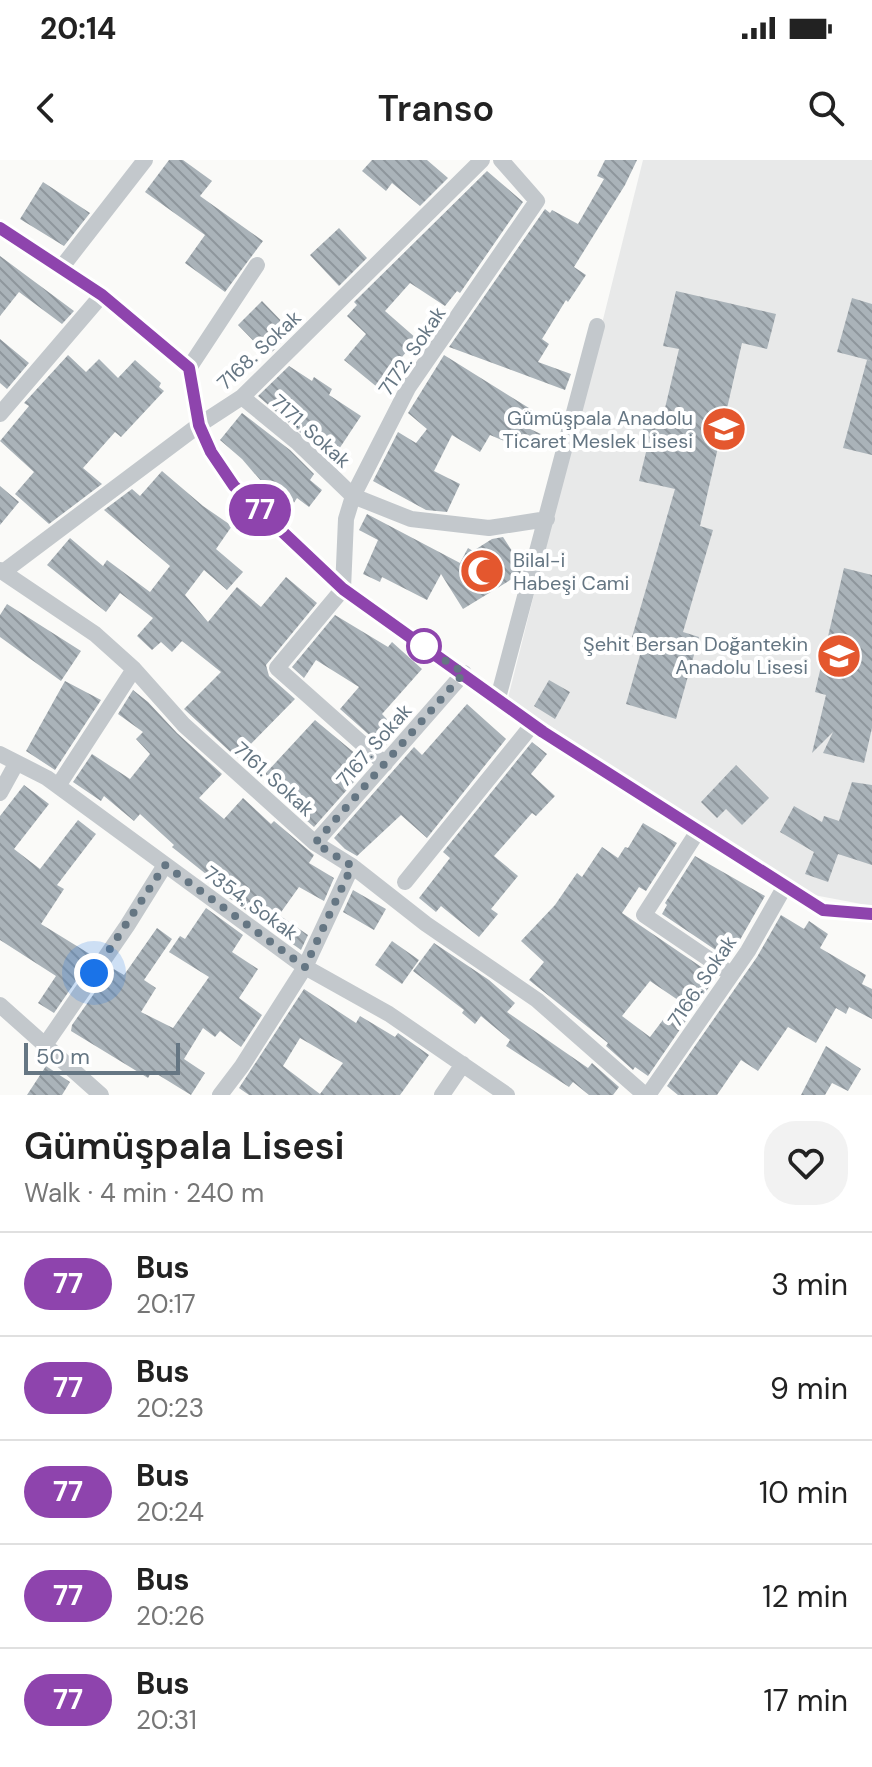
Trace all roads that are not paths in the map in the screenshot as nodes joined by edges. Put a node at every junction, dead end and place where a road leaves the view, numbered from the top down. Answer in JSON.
{"nodes":[{"id":1,"x":145,"y":160,"type":"edge"},
{"id":2,"x":482,"y":160,"type":"edge"},
{"id":3,"x":501,"y":160,"type":"edge"},
{"id":4,"x":0,"y":228,"type":"edge"},
{"id":5,"x":257,"y":265,"type":"dead end"},
{"id":6,"x":61,"y":268,"type":"junction"},
{"id":7,"x":102,"y":295,"type":"junction"},
{"id":8,"x":597,"y":326,"type":"dead end"},
{"id":9,"x":189,"y":368,"type":"junction"},
{"id":10,"x":242,"y":397,"type":"junction"},
{"id":11,"x":0,"y":414,"type":"edge"},
{"id":12,"x":199,"y":425,"type":"junction"},
{"id":13,"x":353,"y":496,"type":"junction"},
{"id":14,"x":547,"y":519,"type":"junction"},
{"id":15,"x":1,"y":571,"type":"edge"},
{"id":16,"x":343,"y":589,"type":"junction"},
{"id":17,"x":134,"y":669,"type":"junction"},
{"id":18,"x":464,"y":673,"type":"junction"},
{"id":19,"x":498,"y":698,"type":"junction"},
{"id":20,"x":533,"y":724,"type":"junction"},
{"id":21,"x":0,"y":754,"type":"edge"},
{"id":22,"x":16,"y":764,"type":"junction"},
{"id":23,"x":385,"y":764,"type":"junction"},
{"id":24,"x":58,"y":786,"type":"junction"},
{"id":25,"x":0,"y":793,"type":"edge"},
{"id":26,"x":698,"y":831,"type":"junction"},
{"id":27,"x":315,"y":843,"type":"junction"},
{"id":28,"x":165,"y":865,"type":"junction"},
{"id":29,"x":352,"y":866,"type":"junction"},
{"id":30,"x":405,"y":882,"type":"dead end"},
{"id":31,"x":785,"y":886,"type":"junction"},
{"id":32,"x":872,"y":914,"type":"edge"},
{"id":33,"x":305,"y":967,"type":"junction"},
{"id":34,"x":731,"y":974,"type":"junction"},
{"id":35,"x":0,"y":1005,"type":"edge"},
{"id":36,"x":45,"y":1045,"type":"junction"},
{"id":37,"x":463,"y":1064,"type":"junction"},
{"id":38,"x":101,"y":1095,"type":"edge"},
{"id":39,"x":220,"y":1095,"type":"edge"},
{"id":40,"x":442,"y":1095,"type":"edge"},
{"id":41,"x":507,"y":1095,"type":"edge"},
{"id":42,"x":646,"y":1095,"type":"edge"}],
"edges":[{"from":1,"to":6,"type":"street"},
{"from":2,"to":10,"type":"street","name":"7168. Sokak"},
{"from":3,"to":13,"type":"street","name":"7172. Sokak"},
{"from":4,"to":6,"type":"street"},
{"from":5,"to":9,"type":"street"},
{"from":6,"to":7,"type":"street"},
{"from":7,"to":9,"type":"street"},
{"from":7,"to":11,"type":"street"},
{"from":8,"to":14,"type":"street"},
{"from":9,"to":12,"type":"street"},
{"from":10,"to":12,"type":"street","name":"7168. Sokak"},
{"from":10,"to":13,"type":"street","name":"7171. Sokak"},
{"from":12,"to":15,"type":"street","name":"7168. Sokak"},
{"from":12,"to":16,"type":"street"},
{"from":13,"to":14,"type":"street"},
{"from":13,"to":16,"type":"street","name":"7172. Sokak"},
{"from":14,"to":19,"type":"street"},
{"from":15,"to":17,"type":"street","name":"7161. Sokak"},
{"from":16,"to":18,"type":"street"},
{"from":16,"to":23,"type":"street"},
{"from":17,"to":24,"type":"street"},
{"from":17,"to":27,"type":"street","name":"7161. Sokak"},
{"from":18,"to":19,"type":"street"},
{"from":18,"to":23,"type":"street","name":"7167. Sokak"},
{"from":19,"to":20,"type":"street"},
{"from":20,"to":26,"type":"street"},
{"from":20,"to":30,"type":"street"},
{"from":21,"to":22,"type":"street","name":"7354. Sokak"},
{"from":22,"to":24,"type":"street","name":"7354. Sokak"},
{"from":22,"to":25,"type":"street"},
{"from":23,"to":27,"type":"street","name":"7167. Sokak"},
{"from":24,"to":28,"type":"street","name":"7354. Sokak"},
{"from":26,"to":31,"type":"street"},
{"from":26,"to":34,"type":"street"},
{"from":27,"to":29,"type":"street","name":"7161. Sokak"},
{"from":28,"to":33,"type":"street","name":"7354. Sokak"},
{"from":28,"to":36,"type":"street"},
{"from":29,"to":33,"type":"street"},
{"from":29,"to":42,"type":"street","name":"7161. Sokak"},
{"from":31,"to":32,"type":"street"},
{"from":31,"to":34,"type":"street","name":"7166. Sokak"},
{"from":33,"to":37,"type":"street","name":"7354. Sokak"},
{"from":33,"to":39,"type":"street"},
{"from":34,"to":42,"type":"street","name":"7166. Sokak"},
{"from":35,"to":36,"type":"street"},
{"from":36,"to":38,"type":"street"},
{"from":37,"to":40,"type":"street"},
{"from":37,"to":41,"type":"street","name":"7354. Sokak"}]}
